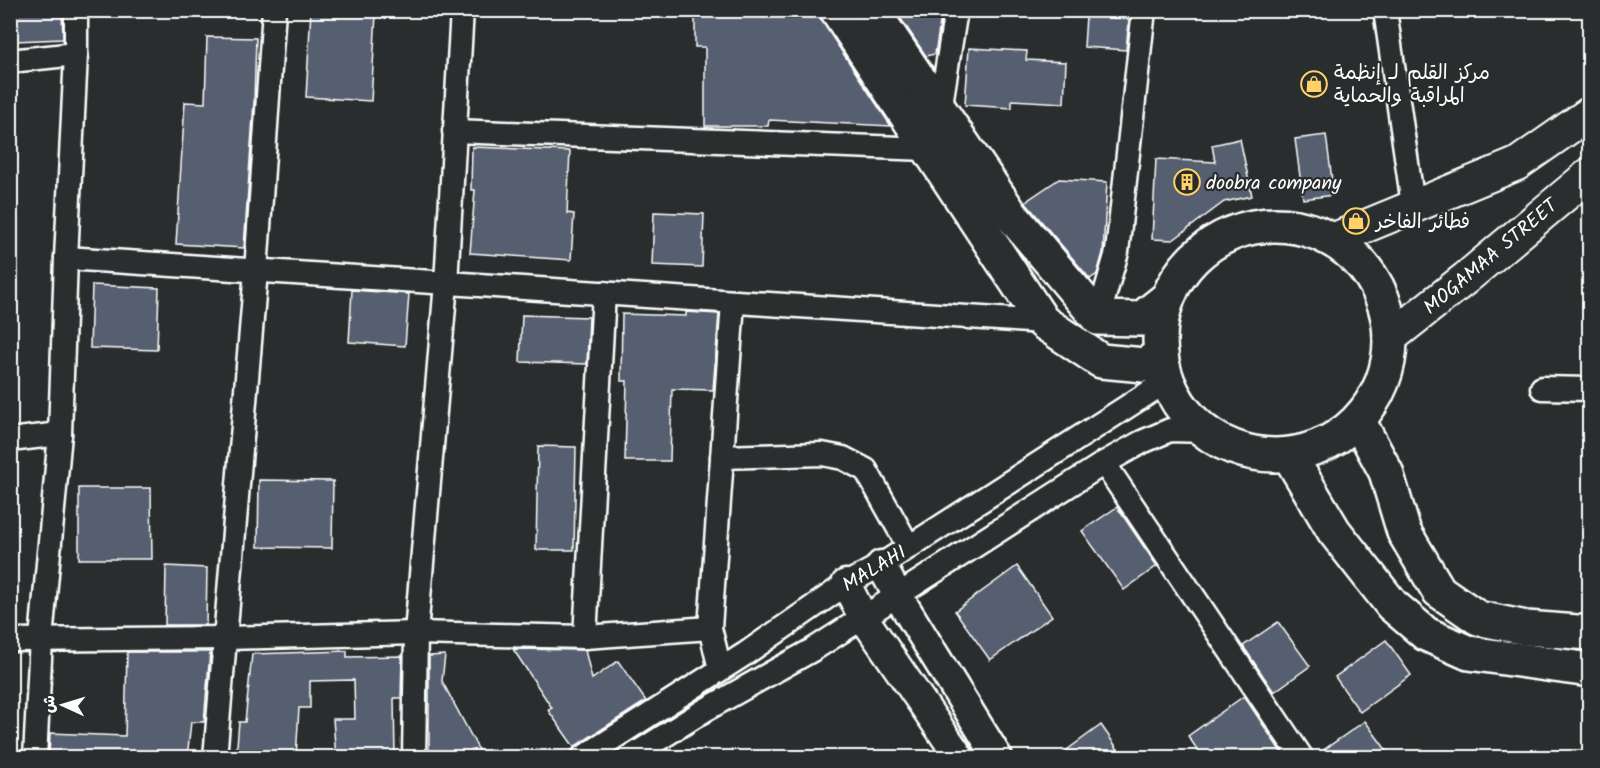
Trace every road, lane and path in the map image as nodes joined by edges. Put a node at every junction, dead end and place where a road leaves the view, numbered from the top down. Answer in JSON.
{"nodes":[{"id":1,"x":76,"y":10,"type":"edge"},
{"id":2,"x":274,"y":10,"type":"edge"},
{"id":3,"x":462,"y":10,"type":"edge"},
{"id":4,"x":837,"y":10,"type":"edge"},
{"id":5,"x":872,"y":10,"type":"edge"},
{"id":6,"x":956,"y":10,"type":"edge"},
{"id":7,"x":1144,"y":10,"type":"edge"},
{"id":8,"x":1385,"y":10,"type":"edge"},
{"id":9,"x":76,"y":54,"type":"junction"},
{"id":10,"x":10,"y":61,"type":"edge"},
{"id":11,"x":1590,"y":113,"type":"edge"},
{"id":12,"x":946,"y":119,"type":"junction"},
{"id":13,"x":454,"y":131,"type":"junction"},
{"id":14,"x":928,"y":149,"type":"junction"},
{"id":15,"x":1590,"y":174,"type":"edge"},
{"id":16,"x":1413,"y":205,"type":"junction"},
{"id":17,"x":1012,"y":216,"type":"junction"},
{"id":18,"x":986,"y":235,"type":"junction"},
{"id":19,"x":1332,"y":240,"type":"junction"},
{"id":20,"x":66,"y":258,"type":"junction"},
{"id":21,"x":256,"y":271,"type":"junction"},
{"id":22,"x":446,"y":283,"type":"junction"},
{"id":23,"x":604,"y":293,"type":"junction"},
{"id":24,"x":1165,"y":300,"type":"junction"},
{"id":25,"x":733,"y":302,"type":"junction"},
{"id":26,"x":1098,"y":318,"type":"junction"},
{"id":27,"x":1043,"y":322,"type":"junction"},
{"id":28,"x":1390,"y":338,"type":"junction"},
{"id":29,"x":1164,"y":368,"type":"junction"},
{"id":30,"x":1542,"y":388,"type":"dead end"},
{"id":31,"x":1590,"y":389,"type":"edge"},
{"id":32,"x":1358,"y":420,"type":"junction"},
{"id":33,"x":1205,"y":432,"type":"junction"},
{"id":34,"x":60,"y":434,"type":"junction"},
{"id":35,"x":10,"y":440,"type":"edge"},
{"id":36,"x":1288,"y":455,"type":"junction"},
{"id":37,"x":722,"y":457,"type":"junction"},
{"id":38,"x":1104,"y":463,"type":"junction"},
{"id":39,"x":909,"y":547,"type":"junction"},
{"id":40,"x":881,"y":565,"type":"junction"},
{"id":41,"x":846,"y":584,"type":"junction"},
{"id":42,"x":898,"y":596,"type":"junction"},
{"id":43,"x":863,"y":617,"type":"junction"},
{"id":44,"x":710,"y":628,"type":"junction"},
{"id":45,"x":416,"y":633,"type":"junction"},
{"id":46,"x":1590,"y":633,"type":"edge"},
{"id":47,"x":585,"y":637,"type":"junction"},
{"id":48,"x":41,"y":639,"type":"junction"},
{"id":49,"x":226,"y":639,"type":"junction"},
{"id":50,"x":10,"y":640,"type":"edge"},
{"id":51,"x":720,"y":669,"type":"junction"},
{"id":52,"x":1590,"y":670,"type":"edge"},
{"id":53,"x":35,"y":758,"type":"edge"},
{"id":54,"x":215,"y":758,"type":"edge"},
{"id":55,"x":414,"y":758,"type":"edge"},
{"id":56,"x":582,"y":758,"type":"edge"},
{"id":57,"x":629,"y":758,"type":"edge"},
{"id":58,"x":960,"y":758,"type":"edge"},
{"id":59,"x":998,"y":758,"type":"edge"},
{"id":60,"x":1302,"y":758,"type":"edge"}],
"edges":[{"from":1,"to":9,"type":"street"},
{"from":2,"to":21,"type":"street"},
{"from":3,"to":13,"type":"street"},
{"from":4,"to":14,"type":"main road"},
{"from":5,"to":12,"type":"main road"},
{"from":6,"to":12,"type":"street"},
{"from":7,"to":26,"type":"street"},
{"from":8,"to":16,"type":"street"},
{"from":9,"to":10,"type":"street"},
{"from":9,"to":20,"type":"street"},
{"from":11,"to":16,"type":"main road"},
{"from":12,"to":17,"type":"main road"},
{"from":13,"to":14,"type":"street"},
{"from":13,"to":22,"type":"street"},
{"from":14,"to":18,"type":"main road"},
{"from":15,"to":28,"type":"main road","name":"MOGAMAA STREET"},
{"from":16,"to":19,"type":"main road"},
{"from":17,"to":18,"type":"main road"},
{"from":17,"to":26,"type":"main road"},
{"from":18,"to":27,"type":"main road"},
{"from":19,"to":24,"type":"main road"},
{"from":19,"to":28,"type":"main road"},
{"from":20,"to":21,"type":"street"},
{"from":20,"to":34,"type":"street"},
{"from":21,"to":22,"type":"street"},
{"from":21,"to":49,"type":"street"},
{"from":22,"to":23,"type":"street"},
{"from":22,"to":45,"type":"street"},
{"from":23,"to":25,"type":"street"},
{"from":23,"to":47,"type":"street"},
{"from":24,"to":26,"type":"main road"},
{"from":24,"to":29,"type":"main road"},
{"from":25,"to":27,"type":"street"},
{"from":25,"to":37,"type":"street"},
{"from":27,"to":29,"type":"main road"},
{"from":28,"to":32,"type":"main road"},
{"from":29,"to":33,"type":"main road"},
{"from":29,"to":39,"type":"street","name":"MALAHI"},
{"from":30,"to":31,"type":"street"},
{"from":32,"to":36,"type":"main road"},
{"from":32,"to":46,"type":"main road"},
{"from":33,"to":36,"type":"main road"},
{"from":33,"to":38,"type":"street","name":"MALAHI"},
{"from":34,"to":35,"type":"street"},
{"from":34,"to":48,"type":"street"},
{"from":36,"to":52,"type":"main road"},
{"from":37,"to":39,"type":"street"},
{"from":37,"to":44,"type":"street"},
{"from":38,"to":42,"type":"street","name":"MALAHI"},
{"from":38,"to":60,"type":"street"},
{"from":39,"to":40,"type":"street","name":"MALAHI"},
{"from":40,"to":41,"type":"street","name":"MALAHI"},
{"from":40,"to":42,"type":"street"},
{"from":41,"to":43,"type":"street"},
{"from":41,"to":51,"type":"street","name":"MALAHI"},
{"from":42,"to":43,"type":"street","name":"MALAHI"},
{"from":42,"to":59,"type":"street"},
{"from":43,"to":57,"type":"street","name":"MALAHI"},
{"from":43,"to":58,"type":"street"},
{"from":44,"to":47,"type":"street"},
{"from":44,"to":51,"type":"street"},
{"from":45,"to":47,"type":"street"},
{"from":45,"to":49,"type":"street"},
{"from":45,"to":55,"type":"street"},
{"from":48,"to":49,"type":"street"},
{"from":48,"to":50,"type":"street"},
{"from":48,"to":53,"type":"street"},
{"from":49,"to":54,"type":"street"},
{"from":51,"to":56,"type":"street","name":"MALAHI"}]}
